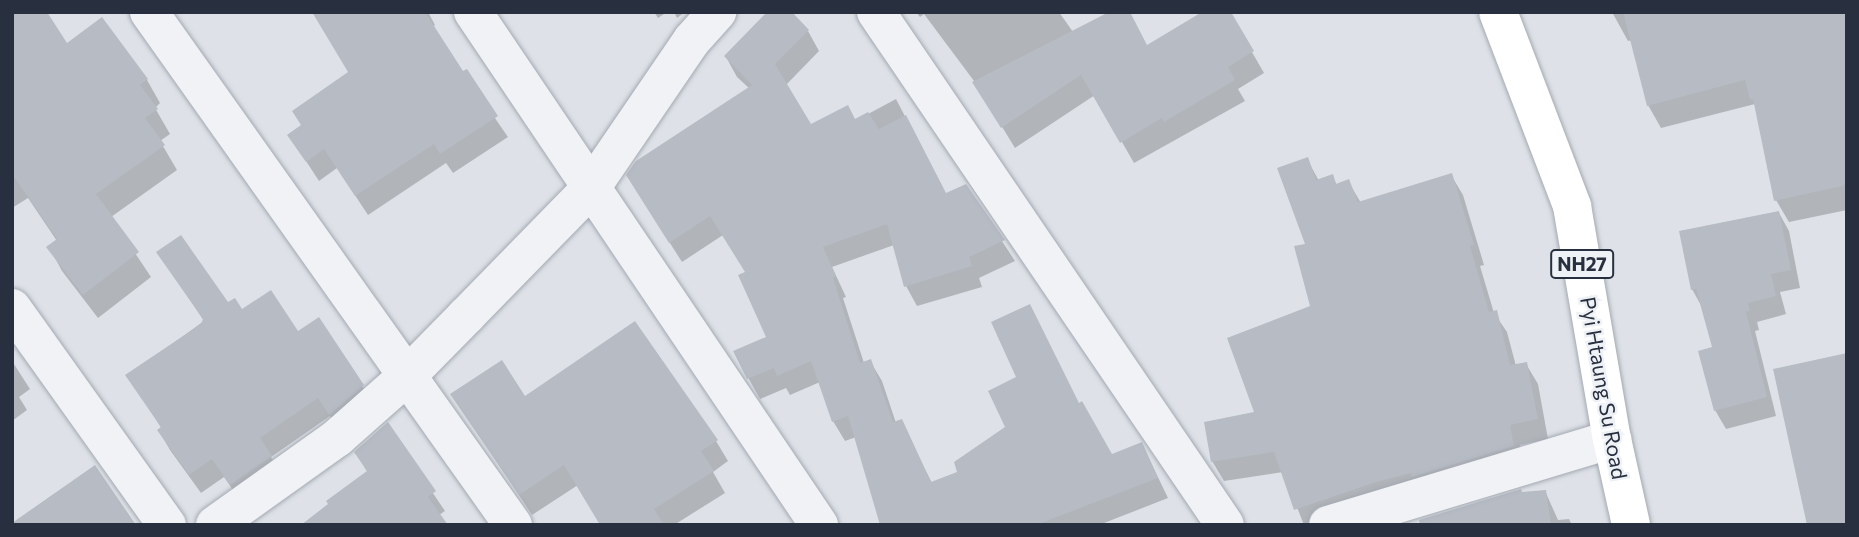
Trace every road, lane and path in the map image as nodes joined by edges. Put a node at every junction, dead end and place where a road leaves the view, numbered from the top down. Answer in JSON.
{"nodes":[{"id":1,"x":149,"y":12,"type":"edge"},
{"id":2,"x":473,"y":12,"type":"edge"},
{"id":3,"x":717,"y":12,"type":"edge"},
{"id":4,"x":876,"y":12,"type":"edge"},
{"id":5,"x":1499,"y":12,"type":"edge"},
{"id":6,"x":591,"y":188,"type":"junction"},
{"id":7,"x":12,"y":308,"type":"edge"},
{"id":8,"x":407,"y":376,"type":"junction"},
{"id":9,"x":1612,"y":439,"type":"junction"},
{"id":10,"x":1346,"y":523,"type":"edge"},
{"id":11,"x":167,"y":525,"type":"edge"},
{"id":12,"x":215,"y":525,"type":"edge"},
{"id":13,"x":513,"y":525,"type":"edge"},
{"id":14,"x":820,"y":525,"type":"edge"},
{"id":15,"x":1225,"y":525,"type":"edge"},
{"id":16,"x":1631,"y":525,"type":"edge"}],
"edges":[{"from":1,"to":8,"type":"street"},
{"from":2,"to":6,"type":"street"},
{"from":3,"to":6,"type":"street"},
{"from":4,"to":15,"type":"street"},
{"from":5,"to":9,"type":"highway","name":"Pyi Htaung Su Road","number":"NH27"},
{"from":6,"to":8,"type":"street"},
{"from":6,"to":14,"type":"street"},
{"from":7,"to":11,"type":"street"},
{"from":8,"to":12,"type":"street"},
{"from":8,"to":13,"type":"street"},
{"from":9,"to":10,"type":"street"},
{"from":9,"to":16,"type":"highway","name":"Pyi Htaung Su Road","number":"NH27"}]}
